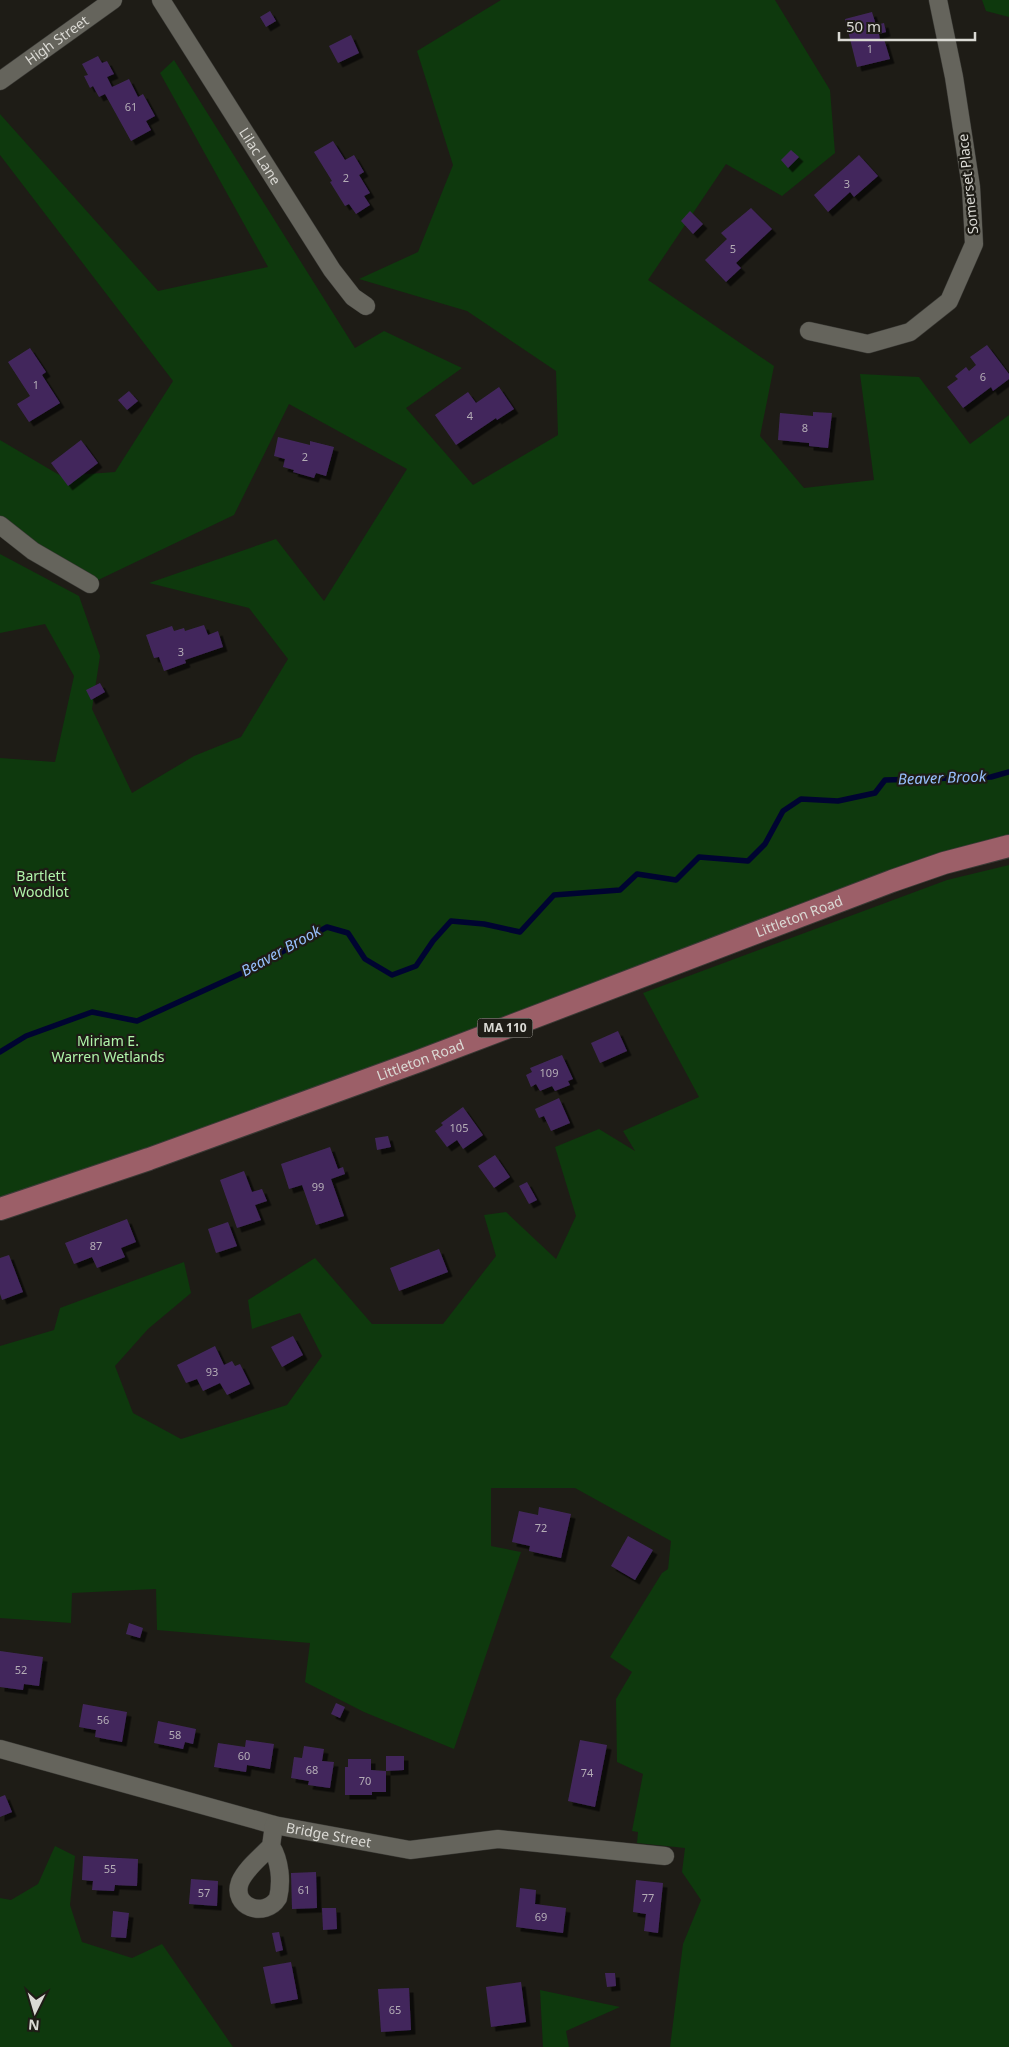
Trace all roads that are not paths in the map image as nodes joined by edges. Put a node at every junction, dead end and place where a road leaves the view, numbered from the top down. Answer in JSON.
{"nodes":[{"id":1,"x":161,"y":0,"type":"edge"},
{"id":2,"x":938,"y":0,"type":"edge"},
{"id":3,"x":107,"y":2,"type":"edge"},
{"id":4,"x":0,"y":80,"type":"edge"},
{"id":5,"x":366,"y":306,"type":"dead end"},
{"id":6,"x":809,"y":331,"type":"dead end"},
{"id":7,"x":0,"y":525,"type":"edge"},
{"id":8,"x":90,"y":584,"type":"dead end"},
{"id":9,"x":1009,"y":846,"type":"edge"},
{"id":10,"x":0,"y":1209,"type":"edge"},
{"id":11,"x":0,"y":1749,"type":"edge"},
{"id":12,"x":274,"y":1825,"type":"junction"},
{"id":13,"x":271,"y":1846,"type":"dead end"},
{"id":14,"x":665,"y":1856,"type":"dead end"}],
"edges":[{"from":1,"to":5,"type":"street","name":"Lilac Lane"},
{"from":2,"to":6,"type":"street","name":"Somerset Place"},
{"from":3,"to":4,"type":"street","name":"High Street"},
{"from":7,"to":8,"type":"street"},
{"from":9,"to":10,"type":"main road","name":"Littleton Road","number":"MA 110"},
{"from":11,"to":12,"type":"street","name":"Bridge Street"},
{"from":12,"to":13,"type":"street"},
{"from":12,"to":14,"type":"street","name":"Bridge Street"}]}
